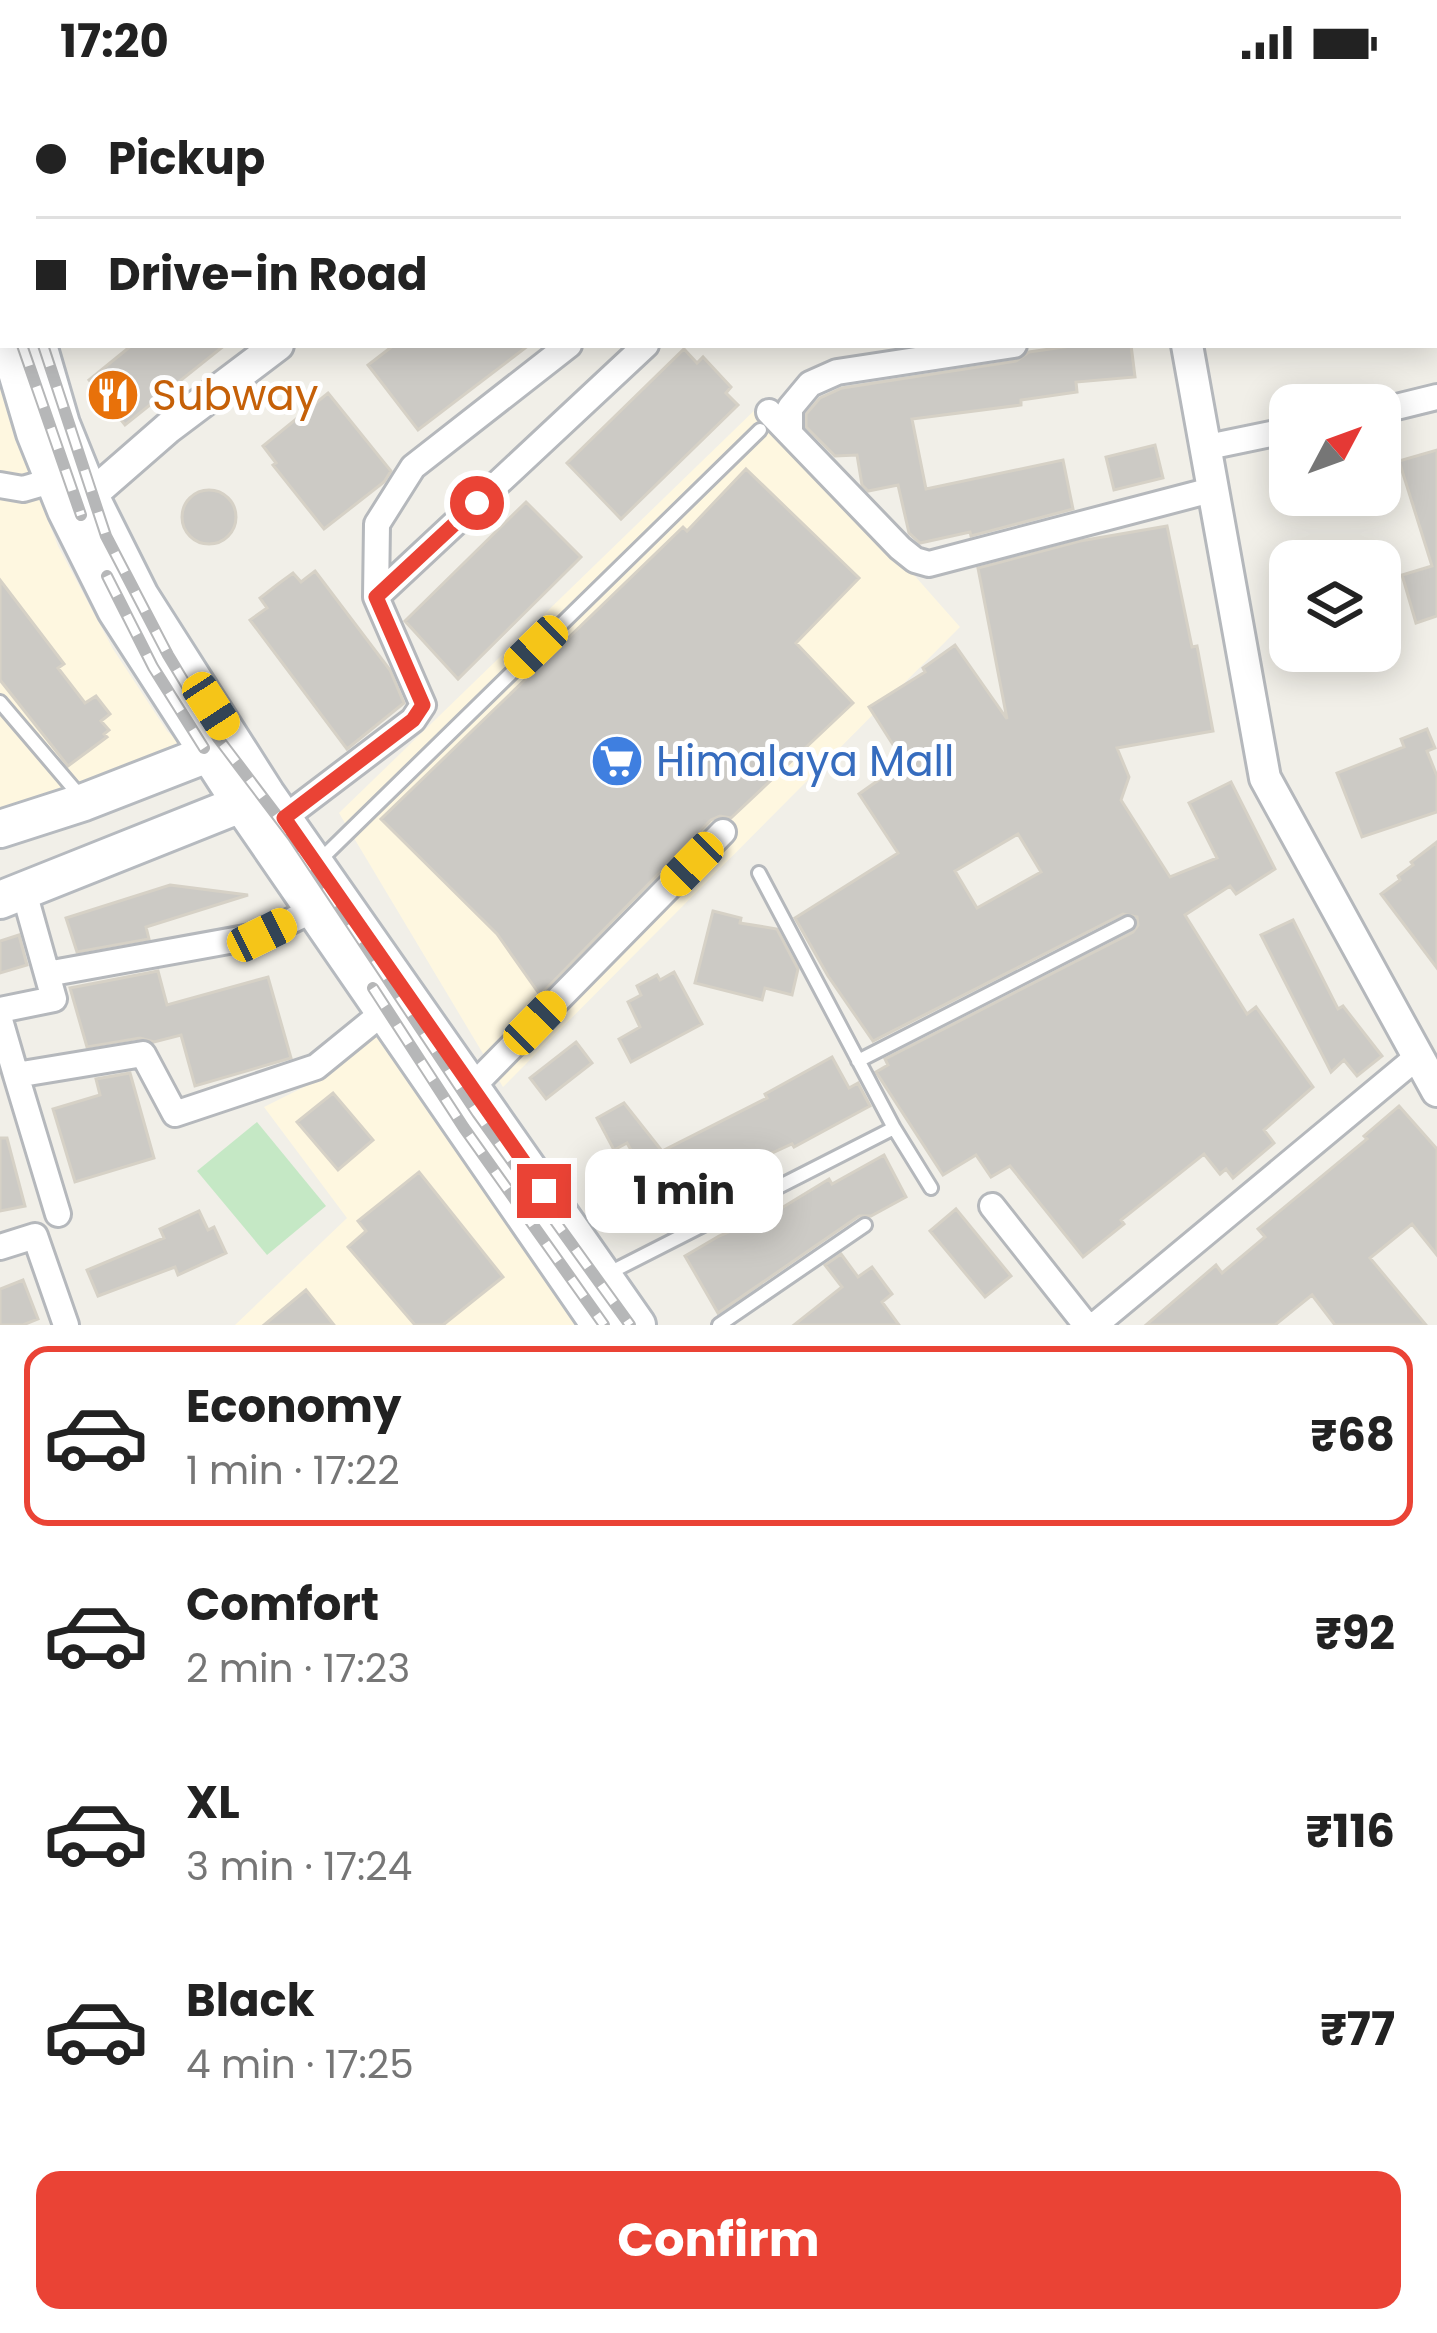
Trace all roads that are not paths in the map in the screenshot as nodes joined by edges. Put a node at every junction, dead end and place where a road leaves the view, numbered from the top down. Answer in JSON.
{"nodes":[{"id":1,"x":10,"y":348,"type":"edge"},
{"id":2,"x":39,"y":348,"type":"edge"},
{"id":3,"x":274,"y":348,"type":"edge"},
{"id":4,"x":565,"y":348,"type":"edge"},
{"id":5,"x":643,"y":348,"type":"edge"},
{"id":6,"x":994,"y":348,"type":"edge"},
{"id":7,"x":1188,"y":348,"type":"edge"},
{"id":8,"x":1437,"y":397,"type":"edge"},
{"id":9,"x":1401,"y":406,"type":"edge"},
{"id":10,"x":764,"y":421,"type":"joint"},
{"id":11,"x":790,"y":433,"type":"junction"},
{"id":12,"x":1269,"y":435,"type":"edge"},
{"id":13,"x":1208,"y":448,"type":"junction"},
{"id":14,"x":54,"y":480,"type":"junction"},
{"id":15,"x":0,"y":485,"type":"edge"},
{"id":16,"x":1215,"y":489,"type":"junction"},
{"id":17,"x":91,"y":496,"type":"junction"},
{"id":18,"x":376,"y":597,"type":"junction"},
{"id":19,"x":0,"y":702,"type":"edge"},
{"id":20,"x":221,"y":748,"type":"junction"},
{"id":21,"x":85,"y":802,"type":"junction"},
{"id":22,"x":264,"y":806,"type":"junction"},
{"id":23,"x":0,"y":829,"type":"edge"},
{"id":24,"x":723,"y":832,"type":"dead end"},
{"id":25,"x":316,"y":863,"type":"junction"},
{"id":26,"x":759,"y":873,"type":"dead end"},
{"id":27,"x":12,"y":896,"type":"edge"},
{"id":28,"x":315,"y":909,"type":"junction"},
{"id":29,"x":1128,"y":922,"type":"dead end"},
{"id":30,"x":47,"y":974,"type":"junction"},
{"id":31,"x":0,"y":1010,"type":"edge"},
{"id":32,"x":386,"y":1010,"type":"junction"},
{"id":33,"x":0,"y":1020,"type":"edge"},
{"id":34,"x":858,"y":1061,"type":"junction"},
{"id":35,"x":16,"y":1075,"type":"junction"},
{"id":36,"x":1430,"y":1076,"type":"edge"},
{"id":37,"x":472,"y":1087,"type":"junction"},
{"id":38,"x":893,"y":1128,"type":"junction"},
{"id":39,"x":931,"y":1188,"type":"dead end"},
{"id":40,"x":992,"y":1206,"type":"dead end"},
{"id":41,"x":58,"y":1214,"type":"dead end"},
{"id":42,"x":865,"y":1226,"type":"dead end"},
{"id":43,"x":0,"y":1247,"type":"edge"},
{"id":44,"x":603,"y":1276,"type":"junction"},
{"id":45,"x":66,"y":1325,"type":"edge"},
{"id":46,"x":600,"y":1325,"type":"edge"},
{"id":47,"x":637,"y":1325,"type":"edge"},
{"id":48,"x":719,"y":1325,"type":"edge"},
{"id":49,"x":1090,"y":1325,"type":"edge"}],
"edges":[{"from":1,"to":14,"type":"main road"},
{"from":2,"to":17,"type":"main road"},
{"from":3,"to":17,"type":"street"},
{"from":4,"to":18,"type":"street"},
{"from":5,"to":18,"type":"street"},
{"from":6,"to":11,"type":"street"},
{"from":7,"to":13,"type":"street"},
{"from":8,"to":9,"type":"street"},
{"from":10,"to":11,"type":"street"},
{"from":10,"to":25,"type":"lane"},
{"from":11,"to":16,"type":"street"},
{"from":12,"to":13,"type":"street"},
{"from":13,"to":16,"type":"street"},
{"from":14,"to":15,"type":"street"},
{"from":14,"to":20,"type":"main road"},
{"from":16,"to":36,"type":"street"},
{"from":17,"to":20,"type":"main road"},
{"from":18,"to":22,"type":"street"},
{"from":19,"to":21,"type":"lane"},
{"from":20,"to":21,"type":"main road"},
{"from":20,"to":22,"type":"main road"},
{"from":21,"to":23,"type":"main road"},
{"from":22,"to":25,"type":"main road"},
{"from":22,"to":27,"type":"main road"},
{"from":22,"to":28,"type":"main road"},
{"from":24,"to":37,"type":"street"},
{"from":25,"to":37,"type":"main road"},
{"from":26,"to":34,"type":"lane"},
{"from":27,"to":30,"type":"street"},
{"from":28,"to":30,"type":"street"},
{"from":28,"to":32,"type":"main road"},
{"from":29,"to":34,"type":"lane"},
{"from":30,"to":31,"type":"street"},
{"from":32,"to":35,"type":"street"},
{"from":32,"to":46,"type":"main road"},
{"from":33,"to":35,"type":"street"},
{"from":34,"to":38,"type":"lane"},
{"from":35,"to":41,"type":"street"},
{"from":36,"to":49,"type":"street"},
{"from":37,"to":44,"type":"main road"},
{"from":38,"to":39,"type":"lane"},
{"from":38,"to":44,"type":"lane"},
{"from":40,"to":49,"type":"street"},
{"from":42,"to":48,"type":"lane"},
{"from":43,"to":45,"type":"street"},
{"from":44,"to":47,"type":"main road"}]}
